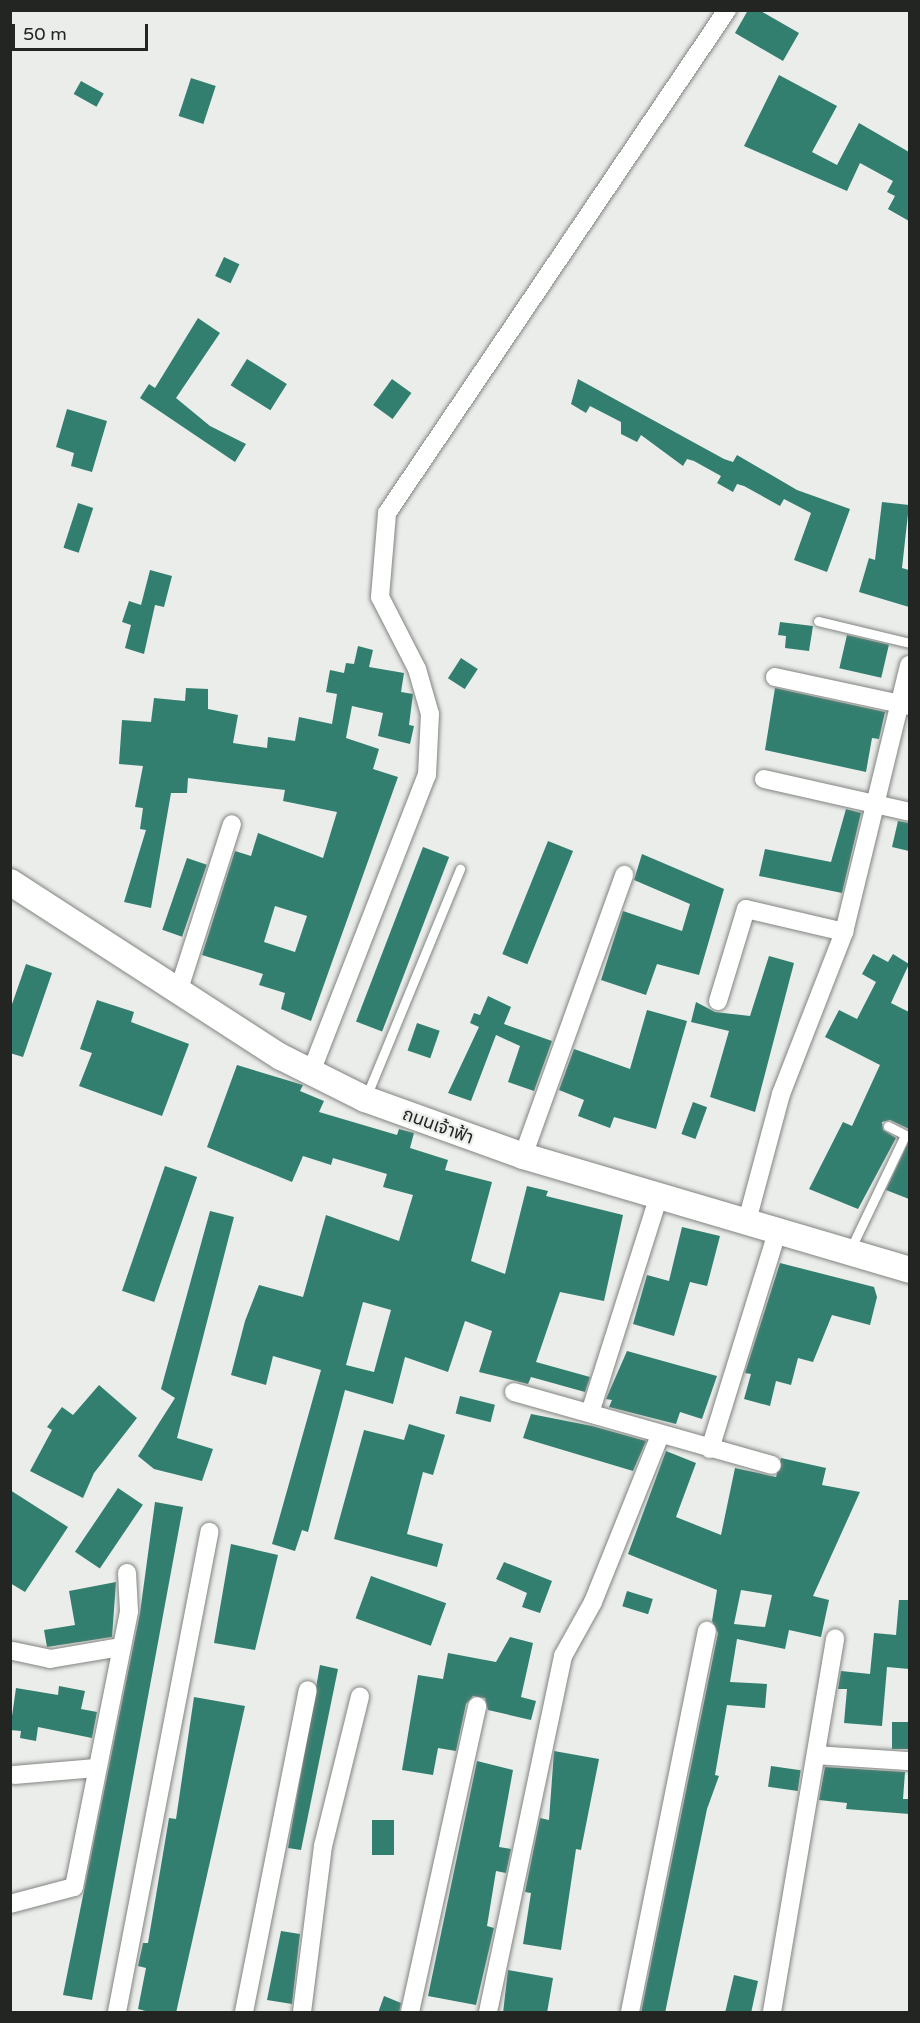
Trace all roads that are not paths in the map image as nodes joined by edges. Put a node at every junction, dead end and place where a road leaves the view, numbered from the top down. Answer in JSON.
{"nodes":[{"id":1,"x":727,"y":10,"type":"edge"},
{"id":2,"x":818,"y":621,"type":"dead end"},
{"id":3,"x":909,"y":643,"type":"edge"},
{"id":4,"x":909,"y":665,"type":"edge"},
{"id":5,"x":775,"y":677,"type":"dead end"},
{"id":6,"x":906,"y":705,"type":"edge"},
{"id":7,"x":764,"y":779,"type":"dead end"},
{"id":8,"x":878,"y":805,"type":"junction"},
{"id":9,"x":909,"y":812,"type":"edge"},
{"id":10,"x":232,"y":824,"type":"dead end"},
{"id":11,"x":460,"y":869,"type":"dead end"},
{"id":12,"x":624,"y":875,"type":"dead end"},
{"id":13,"x":10,"y":882,"type":"edge"},
{"id":14,"x":844,"y":932,"type":"junction"},
{"id":15,"x":179,"y":989,"type":"junction"},
{"id":16,"x":718,"y":1001,"type":"dead end"},
{"id":17,"x":311,"y":1072,"type":"junction"},
{"id":18,"x":365,"y":1099,"type":"junction"},
{"id":19,"x":888,"y":1126,"type":"dead end"},
{"id":20,"x":907,"y":1136,"type":"edge"},
{"id":21,"x":523,"y":1156,"type":"junction"},
{"id":22,"x":658,"y":1198,"type":"junction"},
{"id":23,"x":747,"y":1221,"type":"junction"},
{"id":24,"x":778,"y":1230,"type":"junction"},
{"id":25,"x":849,"y":1252,"type":"junction"},
{"id":26,"x":909,"y":1270,"type":"edge"},
{"id":27,"x":514,"y":1392,"type":"dead end"},
{"id":28,"x":590,"y":1413,"type":"junction"},
{"id":29,"x":660,"y":1434,"type":"junction"},
{"id":30,"x":710,"y":1449,"type":"junction"},
{"id":31,"x":772,"y":1466,"type":"dead end"},
{"id":32,"x":209,"y":1532,"type":"dead end"},
{"id":33,"x":127,"y":1573,"type":"dead end"},
{"id":34,"x":707,"y":1631,"type":"dead end"},
{"id":35,"x":835,"y":1638,"type":"dead end"},
{"id":36,"x":120,"y":1647,"type":"junction"},
{"id":37,"x":13,"y":1651,"type":"dead end"},
{"id":38,"x":308,"y":1690,"type":"dead end"},
{"id":39,"x":360,"y":1697,"type":"dead end"},
{"id":40,"x":477,"y":1706,"type":"dead end"},
{"id":41,"x":816,"y":1755,"type":"junction"},
{"id":42,"x":909,"y":1761,"type":"edge"},
{"id":43,"x":96,"y":1768,"type":"junction"},
{"id":44,"x":14,"y":1775,"type":"dead end"},
{"id":45,"x":10,"y":1904,"type":"edge"},
{"id":46,"x":117,"y":2013,"type":"edge"},
{"id":47,"x":244,"y":2013,"type":"edge"},
{"id":48,"x":303,"y":2013,"type":"edge"},
{"id":49,"x":410,"y":2013,"type":"edge"},
{"id":50,"x":488,"y":2013,"type":"edge"},
{"id":51,"x":630,"y":2013,"type":"edge"},
{"id":52,"x":772,"y":2013,"type":"edge"}],
"edges":[{"from":1,"to":17,"type":"street"},
{"from":2,"to":3,"type":"lane"},
{"from":4,"to":6,"type":"street"},
{"from":5,"to":6,"type":"street"},
{"from":6,"to":8,"type":"street"},
{"from":7,"to":8,"type":"street"},
{"from":8,"to":9,"type":"street"},
{"from":8,"to":14,"type":"street"},
{"from":10,"to":15,"type":"street"},
{"from":11,"to":18,"type":"lane"},
{"from":12,"to":21,"type":"street"},
{"from":13,"to":15,"type":"main road","name":"ถนนเจ้าฟ้า"},
{"from":14,"to":16,"type":"street"},
{"from":14,"to":23,"type":"street"},
{"from":15,"to":17,"type":"main road","name":"ถนนเจ้าฟ้า"},
{"from":17,"to":18,"type":"main road","name":"ถนนเจ้าฟ้า"},
{"from":18,"to":21,"type":"main road","name":"ถนนเจ้าฟ้า"},
{"from":19,"to":20,"type":"lane"},
{"from":20,"to":25,"type":"lane"},
{"from":21,"to":22,"type":"main road","name":"ถนนเจ้าฟ้า"},
{"from":22,"to":23,"type":"main road","name":"ถนนเจ้าฟ้า"},
{"from":22,"to":28,"type":"street"},
{"from":23,"to":24,"type":"main road","name":"ถนนเจ้าฟ้า"},
{"from":24,"to":25,"type":"main road","name":"ถนนเจ้าฟ้า"},
{"from":24,"to":30,"type":"street"},
{"from":25,"to":26,"type":"main road","name":"ถนนเจ้าฟ้า"},
{"from":27,"to":28,"type":"street"},
{"from":28,"to":29,"type":"street"},
{"from":29,"to":30,"type":"street"},
{"from":29,"to":50,"type":"street"},
{"from":30,"to":31,"type":"street"},
{"from":32,"to":46,"type":"street"},
{"from":33,"to":36,"type":"street"},
{"from":34,"to":51,"type":"street"},
{"from":35,"to":41,"type":"street"},
{"from":36,"to":37,"type":"street"},
{"from":36,"to":43,"type":"street"},
{"from":38,"to":47,"type":"street"},
{"from":39,"to":48,"type":"street"},
{"from":40,"to":49,"type":"street"},
{"from":41,"to":42,"type":"street"},
{"from":41,"to":52,"type":"street"},
{"from":43,"to":44,"type":"street"},
{"from":43,"to":45,"type":"street"}]}
